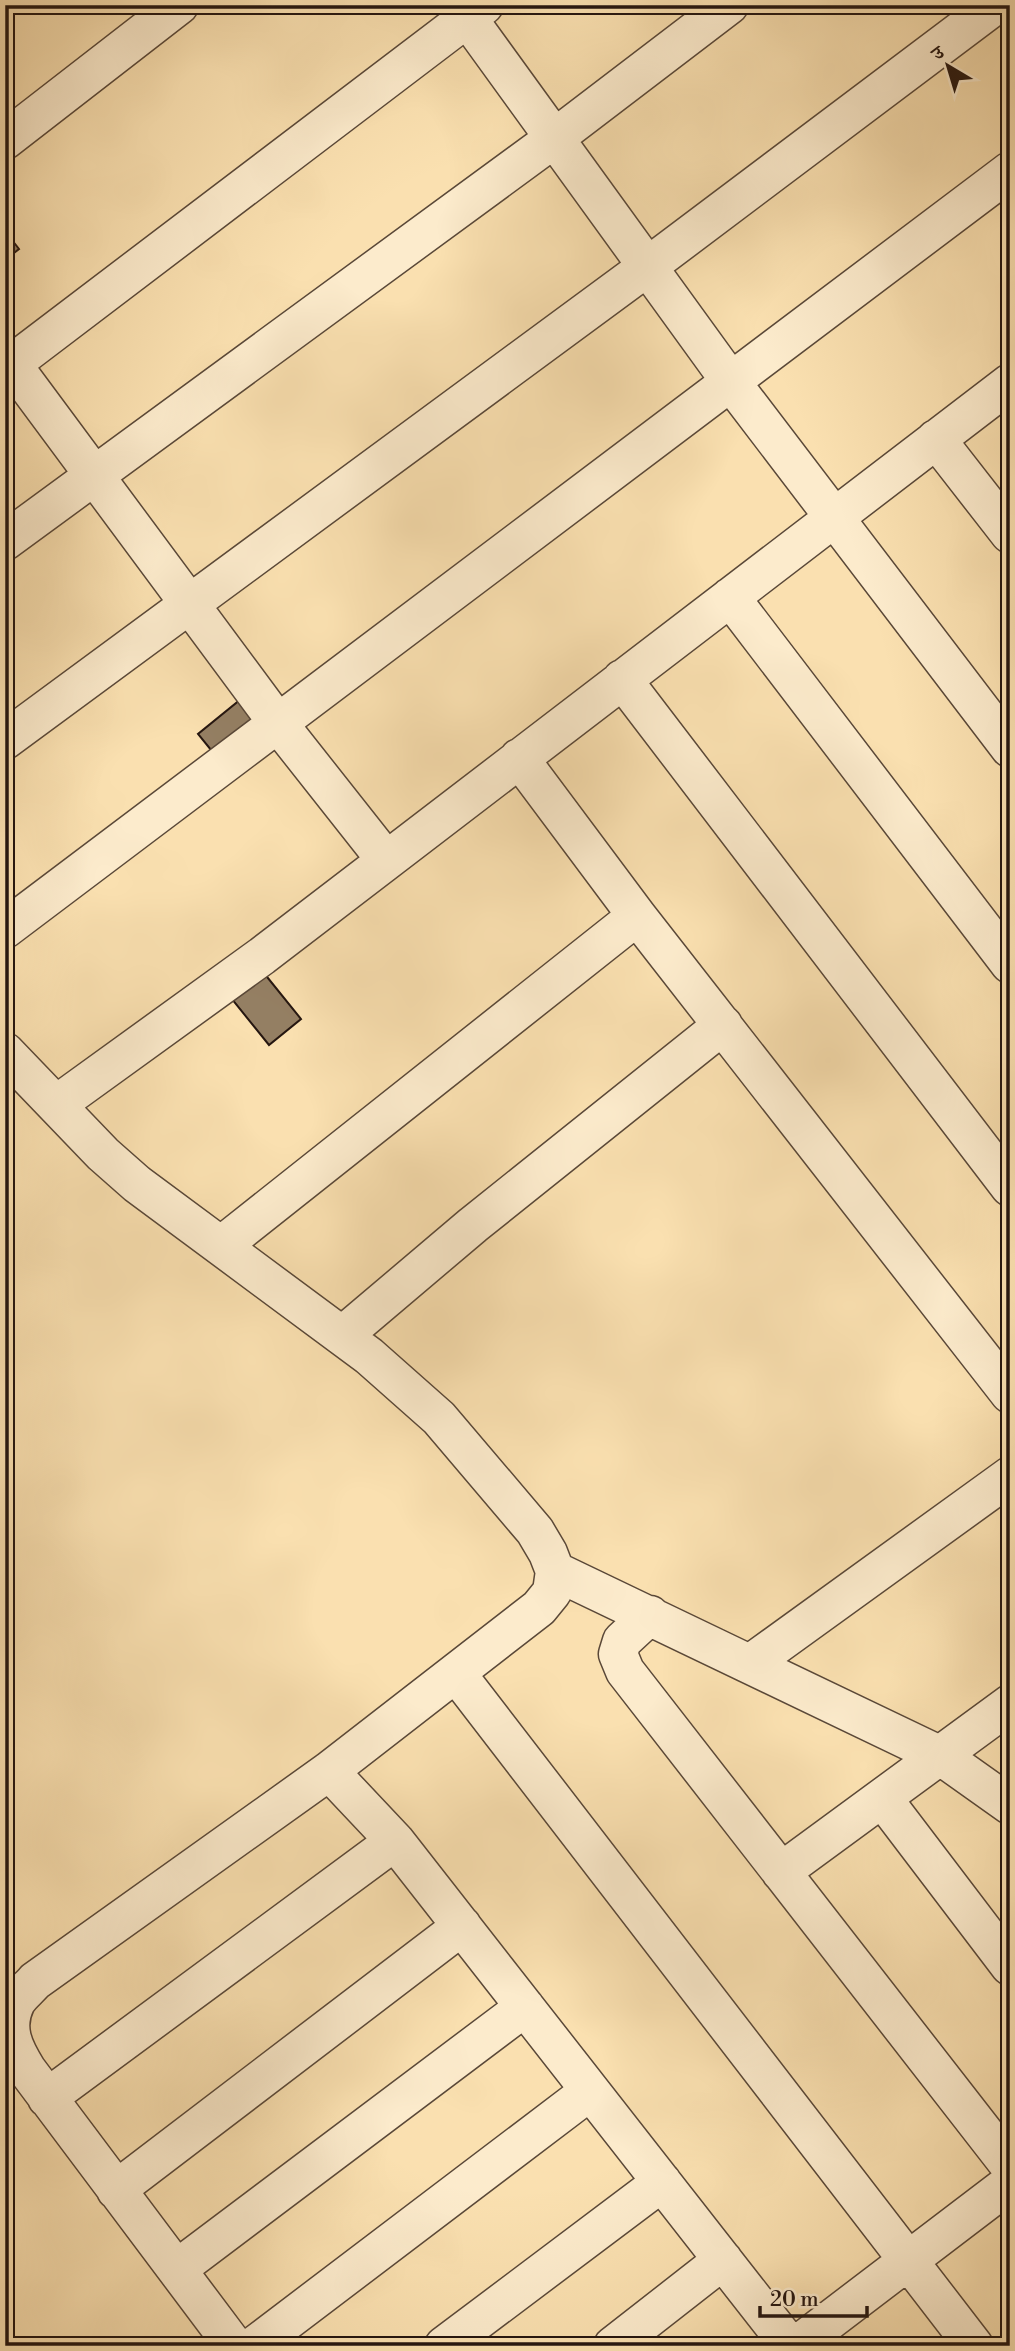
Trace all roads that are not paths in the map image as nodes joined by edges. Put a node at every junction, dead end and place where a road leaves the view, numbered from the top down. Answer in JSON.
{"nodes":[{"id":1,"x":179,"y":5,"type":"edge"},
{"id":2,"x":729,"y":5,"type":"edge"},
{"id":3,"x":995,"y":5,"type":"edge"},
{"id":4,"x":470,"y":9,"type":"edge"},
{"id":5,"x":556,"y":137,"type":"junction"},
{"id":6,"x":5,"y":140,"type":"edge"},
{"id":7,"x":1010,"y":171,"type":"edge"},
{"id":8,"x":648,"y":267,"type":"junction"},
{"id":9,"x":7,"y":363,"type":"edge"},
{"id":10,"x":731,"y":382,"type":"junction"},
{"id":11,"x":1010,"y":383,"type":"edge"},
{"id":12,"x":936,"y":439,"type":"junction"},
{"id":13,"x":94,"y":476,"type":"junction"},
{"id":14,"x":834,"y":517,"type":"junction"},
{"id":15,"x":1010,"y":534,"type":"edge"},
{"id":16,"x":5,"y":541,"type":"edge"},
{"id":17,"x":730,"y":597,"type":"junction"},
{"id":18,"x":189,"y":606,"type":"junction"},
{"id":19,"x":622,"y":679,"type":"junction"},
{"id":20,"x":277,"y":722,"type":"junction"},
{"id":21,"x":5,"y":740,"type":"edge"},
{"id":22,"x":1010,"y":748,"type":"edge"},
{"id":23,"x":519,"y":758,"type":"junction"},
{"id":24,"x":386,"y":860,"type":"junction"},
{"id":25,"x":637,"y":916,"type":"junction"},
{"id":26,"x":5,"y":929,"type":"edge"},
{"id":27,"x":1010,"y":964,"type":"edge"},
{"id":28,"x":723,"y":1025,"type":"junction"},
{"id":29,"x":5,"y":1052,"type":"edge"},
{"id":30,"x":56,"y":1105,"type":"junction"},
{"id":31,"x":1010,"y":1187,"type":"edge"},
{"id":32,"x":221,"y":1246,"type":"junction"},
{"id":33,"x":342,"y":1336,"type":"junction"},
{"id":34,"x":1010,"y":1394,"type":"edge"},
{"id":35,"x":1010,"y":1476,"type":"edge"},
{"id":36,"x":555,"y":1572,"type":"junction"},
{"id":37,"x":650,"y":1615,"type":"junction"},
{"id":38,"x":750,"y":1664,"type":"junction"},
{"id":39,"x":456,"y":1672,"type":"junction"},
{"id":40,"x":1010,"y":1704,"type":"edge"},
{"id":41,"x":941,"y":1756,"type":"junction"},
{"id":42,"x":329,"y":1771,"type":"junction"},
{"id":43,"x":883,"y":1799,"type":"junction"},
{"id":44,"x":1010,"y":1805,"type":"edge"},
{"id":45,"x":395,"y":1840,"type":"junction"},
{"id":46,"x":781,"y":1872,"type":"junction"},
{"id":47,"x":462,"y":1926,"type":"junction"},
{"id":48,"x":1010,"y":1966,"type":"edge"},
{"id":49,"x":525,"y":2007,"type":"junction"},
{"id":50,"x":590,"y":2091,"type":"junction"},
{"id":51,"x":47,"y":2098,"type":"junction"},
{"id":52,"x":1010,"y":2166,"type":"edge"},
{"id":53,"x":662,"y":2182,"type":"junction"},
{"id":54,"x":1010,"y":2183,"type":"edge"},
{"id":55,"x":116,"y":2190,"type":"junction"},
{"id":56,"x":723,"y":2260,"type":"junction"},
{"id":57,"x":908,"y":2260,"type":"junction"},
{"id":58,"x":177,"y":2269,"type":"junction"},
{"id":59,"x":234,"y":2346,"type":"edge"},
{"id":60,"x":254,"y":2346,"type":"edge"},
{"id":61,"x":444,"y":2346,"type":"edge"},
{"id":62,"x":613,"y":2346,"type":"edge"},
{"id":63,"x":790,"y":2346,"type":"edge"},
{"id":64,"x":796,"y":2346,"type":"edge"},
{"id":65,"x":974,"y":2346,"type":"edge"}],
"edges":[{"from":1,"to":6,"type":"street"},
{"from":2,"to":5,"type":"street"},
{"from":3,"to":8,"type":"street"},
{"from":4,"to":5,"type":"street"},
{"from":4,"to":9,"type":"street"},
{"from":5,"to":8,"type":"street"},
{"from":5,"to":13,"type":"street"},
{"from":7,"to":10,"type":"street"},
{"from":8,"to":10,"type":"street"},
{"from":8,"to":18,"type":"street"},
{"from":9,"to":13,"type":"street"},
{"from":10,"to":14,"type":"street"},
{"from":10,"to":20,"type":"street"},
{"from":11,"to":12,"type":"street"},
{"from":12,"to":14,"type":"street"},
{"from":12,"to":15,"type":"street"},
{"from":13,"to":16,"type":"street"},
{"from":13,"to":18,"type":"street"},
{"from":14,"to":17,"type":"street"},
{"from":14,"to":22,"type":"street"},
{"from":17,"to":19,"type":"street"},
{"from":17,"to":27,"type":"street"},
{"from":18,"to":20,"type":"street"},
{"from":18,"to":21,"type":"street"},
{"from":19,"to":23,"type":"street"},
{"from":19,"to":31,"type":"street"},
{"from":20,"to":24,"type":"street"},
{"from":20,"to":26,"type":"street"},
{"from":23,"to":24,"type":"street"},
{"from":23,"to":25,"type":"street"},
{"from":24,"to":30,"type":"street"},
{"from":25,"to":28,"type":"street"},
{"from":25,"to":32,"type":"street"},
{"from":28,"to":33,"type":"street"},
{"from":28,"to":34,"type":"street"},
{"from":29,"to":30,"type":"street"},
{"from":30,"to":32,"type":"street"},
{"from":32,"to":33,"type":"street"},
{"from":33,"to":36,"type":"street"},
{"from":35,"to":38,"type":"street"},
{"from":36,"to":37,"type":"street"},
{"from":36,"to":39,"type":"street"},
{"from":37,"to":38,"type":"street"},
{"from":37,"to":46,"type":"street"},
{"from":38,"to":41,"type":"street"},
{"from":39,"to":42,"type":"street"},
{"from":39,"to":57,"type":"street"},
{"from":40,"to":41,"type":"street"},
{"from":41,"to":43,"type":"street"},
{"from":41,"to":44,"type":"street"},
{"from":42,"to":45,"type":"street"},
{"from":42,"to":51,"type":"street"},
{"from":43,"to":46,"type":"street"},
{"from":43,"to":48,"type":"street"},
{"from":45,"to":47,"type":"street"},
{"from":45,"to":51,"type":"street"},
{"from":46,"to":52,"type":"street"},
{"from":47,"to":49,"type":"street"},
{"from":47,"to":55,"type":"street"},
{"from":49,"to":50,"type":"street"},
{"from":49,"to":58,"type":"street"},
{"from":50,"to":53,"type":"street"},
{"from":50,"to":60,"type":"street"},
{"from":51,"to":55,"type":"street"},
{"from":53,"to":56,"type":"street"},
{"from":53,"to":61,"type":"street"},
{"from":54,"to":57,"type":"street"},
{"from":55,"to":58,"type":"street"},
{"from":56,"to":62,"type":"street"},
{"from":56,"to":63,"type":"street"},
{"from":57,"to":64,"type":"street"},
{"from":57,"to":65,"type":"street"},
{"from":58,"to":59,"type":"street"}]}
